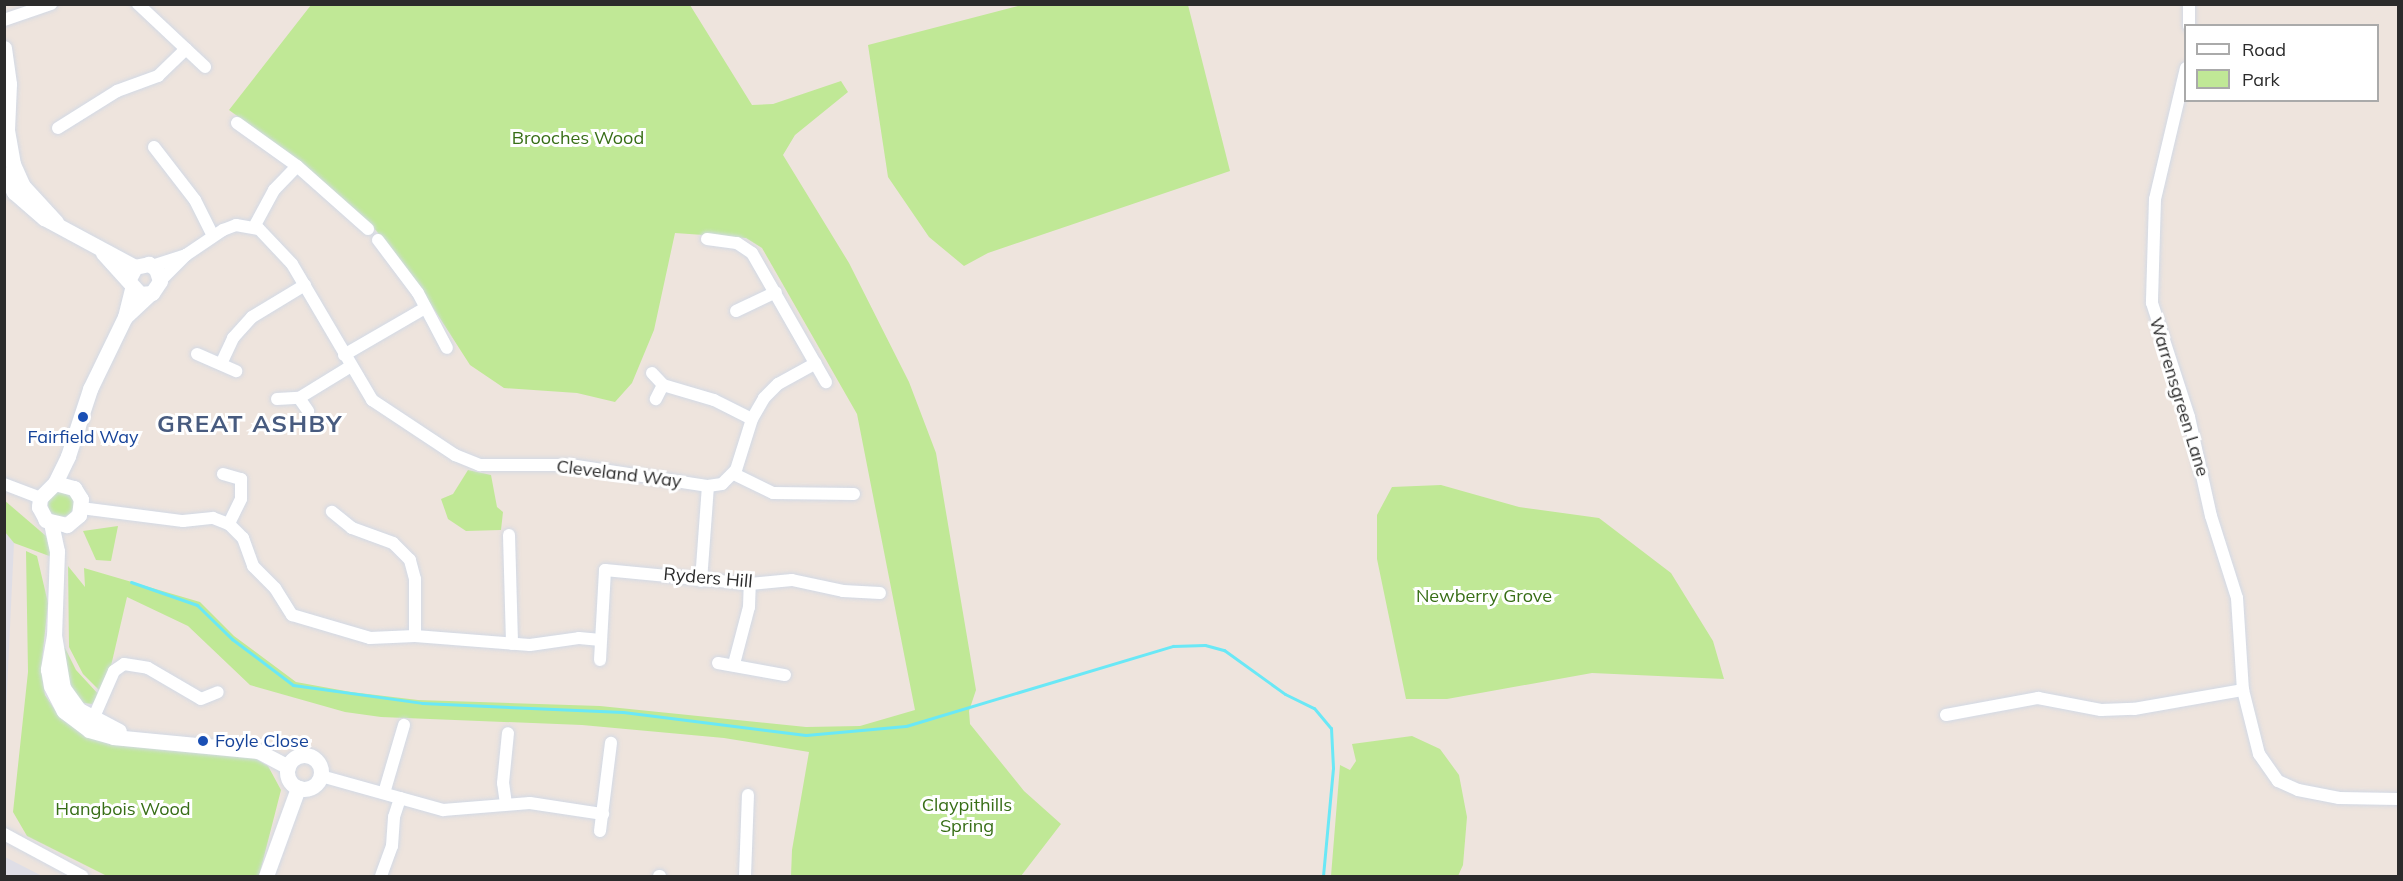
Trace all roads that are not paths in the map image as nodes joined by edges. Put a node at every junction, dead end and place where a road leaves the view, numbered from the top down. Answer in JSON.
{"nodes":[{"id":1,"x":51,"y":4,"type":"edge"},
{"id":2,"x":138,"y":4,"type":"edge"},
{"id":3,"x":2189,"y":4,"type":"edge"},
{"id":4,"x":4,"y":20,"type":"edge"},
{"id":5,"x":2189,"y":24,"type":"edge"},
{"id":6,"x":4,"y":48,"type":"edge"},
{"id":7,"x":186,"y":49,"type":"junction"},
{"id":8,"x":205,"y":67,"type":"dead end"},
{"id":9,"x":2184,"y":76,"type":"edge"},
{"id":10,"x":237,"y":123,"type":"dead end"},
{"id":11,"x":58,"y":128,"type":"dead end"},
{"id":12,"x":6,"y":133,"type":"edge"},
{"id":13,"x":154,"y":147,"type":"dead end"},
{"id":14,"x":297,"y":166,"type":"junction"},
{"id":15,"x":4,"y":174,"type":"edge"},
{"id":16,"x":56,"y":222,"type":"junction"},
{"id":17,"x":254,"y":227,"type":"junction"},
{"id":18,"x":368,"y":229,"type":"dead end"},
{"id":19,"x":213,"y":236,"type":"junction"},
{"id":20,"x":706,"y":239,"type":"dead end"},
{"id":21,"x":378,"y":240,"type":"dead end"},
{"id":22,"x":186,"y":255,"type":"junction"},
{"id":23,"x":152,"y":266,"type":"junction"},
{"id":24,"x":132,"y":278,"type":"junction"},
{"id":25,"x":160,"y":281,"type":"junction"},
{"id":26,"x":304,"y":285,"type":"junction"},
{"id":27,"x":776,"y":292,"type":"junction"},
{"id":28,"x":150,"y":294,"type":"junction"},
{"id":29,"x":425,"y":308,"type":"junction"},
{"id":30,"x":736,"y":311,"type":"dead end"},
{"id":31,"x":125,"y":317,"type":"junction"},
{"id":32,"x":447,"y":348,"type":"dead end"},
{"id":33,"x":197,"y":354,"type":"dead end"},
{"id":34,"x":344,"y":355,"type":"junction"},
{"id":35,"x":816,"y":363,"type":"junction"},
{"id":36,"x":221,"y":364,"type":"junction"},
{"id":37,"x":351,"y":366,"type":"junction"},
{"id":38,"x":236,"y":371,"type":"dead end"},
{"id":39,"x":652,"y":373,"type":"dead end"},
{"id":40,"x":826,"y":382,"type":"dead end"},
{"id":41,"x":663,"y":385,"type":"junction"},
{"id":42,"x":299,"y":398,"type":"junction"},
{"id":43,"x":278,"y":399,"type":"dead end"},
{"id":44,"x":656,"y":399,"type":"dead end"},
{"id":45,"x":308,"y":411,"type":"dead end"},
{"id":46,"x":752,"y":419,"type":"junction"},
{"id":47,"x":68,"y":456,"type":"junction"},
{"id":48,"x":223,"y":474,"type":"dead end"},
{"id":49,"x":734,"y":474,"type":"junction"},
{"id":50,"x":55,"y":483,"type":"junction"},
{"id":51,"x":4,"y":484,"type":"edge"},
{"id":52,"x":708,"y":486,"type":"junction"},
{"id":53,"x":74,"y":488,"type":"junction"},
{"id":54,"x":854,"y":494,"type":"dead end"},
{"id":55,"x":40,"y":498,"type":"junction"},
{"id":56,"x":332,"y":512,"type":"dead end"},
{"id":57,"x":77,"y":515,"type":"junction"},
{"id":58,"x":51,"y":523,"type":"junction"},
{"id":59,"x":229,"y":524,"type":"junction"},
{"id":60,"x":509,"y":535,"type":"dead end"},
{"id":61,"x":57,"y":551,"type":"junction"},
{"id":62,"x":701,"y":581,"type":"junction"},
{"id":63,"x":750,"y":584,"type":"junction"},
{"id":64,"x":880,"y":593,"type":"dead end"},
{"id":65,"x":415,"y":636,"type":"junction"},
{"id":66,"x":601,"y":640,"type":"junction"},
{"id":67,"x":512,"y":644,"type":"junction"},
{"id":68,"x":600,"y":660,"type":"dead end"},
{"id":69,"x":718,"y":663,"type":"dead end"},
{"id":70,"x":734,"y":664,"type":"junction"},
{"id":71,"x":786,"y":675,"type":"dead end"},
{"id":72,"x":2243,"y":690,"type":"junction"},
{"id":73,"x":218,"y":692,"type":"dead end"},
{"id":74,"x":1947,"y":715,"type":"dead end"},
{"id":75,"x":91,"y":725,"type":"junction"},
{"id":76,"x":404,"y":725,"type":"dead end"},
{"id":77,"x":508,"y":733,"type":"dead end"},
{"id":78,"x":611,"y":743,"type":"dead end"},
{"id":79,"x":291,"y":763,"type":"junction"},
{"id":80,"x":321,"y":776,"type":"junction"},
{"id":81,"x":298,"y":788,"type":"junction"},
{"id":82,"x":384,"y":793,"type":"junction"},
{"id":83,"x":748,"y":795,"type":"dead end"},
{"id":84,"x":400,"y":798,"type":"junction"},
{"id":85,"x":2398,"y":799,"type":"edge"},
{"id":86,"x":506,"y":804,"type":"junction"},
{"id":87,"x":603,"y":814,"type":"junction"},
{"id":88,"x":600,"y":831,"type":"dead end"},
{"id":89,"x":4,"y":834,"type":"edge"},
{"id":90,"x":82,"y":876,"type":"edge"},
{"id":91,"x":266,"y":876,"type":"edge"},
{"id":92,"x":381,"y":876,"type":"edge"},
{"id":93,"x":745,"y":876,"type":"edge"}],
"edges":[{"from":1,"to":4,"type":"street"},
{"from":2,"to":7,"type":"street"},
{"from":3,"to":5,"type":"street"},
{"from":6,"to":12,"type":"street"},
{"from":7,"to":8,"type":"street"},
{"from":7,"to":11,"type":"street"},
{"from":9,"to":72,"type":"street","name":"Warrensgreen Lane"},
{"from":10,"to":14,"type":"street"},
{"from":12,"to":16,"type":"street"},
{"from":13,"to":19,"type":"street"},
{"from":14,"to":17,"type":"street"},
{"from":14,"to":18,"type":"street"},
{"from":15,"to":16,"type":"street"},
{"from":16,"to":24,"type":"street"},
{"from":17,"to":19,"type":"street"},
{"from":17,"to":26,"type":"street","name":"Cleveland Way"},
{"from":19,"to":22,"type":"street"},
{"from":20,"to":27,"type":"street"},
{"from":21,"to":29,"type":"street"},
{"from":22,"to":23,"type":"street"},
{"from":22,"to":25,"type":"street"},
{"from":23,"to":24,"type":"street"},
{"from":23,"to":25,"type":"street"},
{"from":24,"to":28,"type":"street"},
{"from":24,"to":31,"type":"street"},
{"from":25,"to":28,"type":"street"},
{"from":26,"to":34,"type":"street","name":"Cleveland Way"},
{"from":26,"to":36,"type":"street"},
{"from":27,"to":30,"type":"street"},
{"from":27,"to":35,"type":"street"},
{"from":28,"to":31,"type":"street"},
{"from":29,"to":32,"type":"street"},
{"from":29,"to":34,"type":"street"},
{"from":31,"to":47,"type":"street"},
{"from":33,"to":36,"type":"street"},
{"from":34,"to":37,"type":"street","name":"Cleveland Way"},
{"from":35,"to":40,"type":"street"},
{"from":35,"to":46,"type":"street"},
{"from":36,"to":38,"type":"street"},
{"from":37,"to":42,"type":"street"},
{"from":37,"to":52,"type":"street","name":"Cleveland Way"},
{"from":39,"to":41,"type":"street"},
{"from":41,"to":44,"type":"street"},
{"from":41,"to":46,"type":"street"},
{"from":42,"to":43,"type":"street"},
{"from":42,"to":45,"type":"street"},
{"from":46,"to":49,"type":"street"},
{"from":47,"to":50,"type":"street"},
{"from":47,"to":53,"type":"street"},
{"from":48,"to":59,"type":"street"},
{"from":49,"to":52,"type":"street"},
{"from":49,"to":54,"type":"street"},
{"from":50,"to":53,"type":"street"},
{"from":50,"to":55,"type":"street"},
{"from":51,"to":55,"type":"street"},
{"from":52,"to":62,"type":"street"},
{"from":53,"to":57,"type":"street"},
{"from":55,"to":58,"type":"street"},
{"from":56,"to":65,"type":"street"},
{"from":57,"to":58,"type":"street"},
{"from":57,"to":59,"type":"street"},
{"from":57,"to":61,"type":"street"},
{"from":58,"to":61,"type":"street"},
{"from":59,"to":65,"type":"street"},
{"from":60,"to":67,"type":"street"},
{"from":61,"to":75,"type":"street"},
{"from":62,"to":63,"type":"street","name":"Ryders Hill"},
{"from":62,"to":66,"type":"street","name":"Ryders Hill"},
{"from":63,"to":64,"type":"street","name":"Ryders Hill"},
{"from":63,"to":70,"type":"street"},
{"from":65,"to":67,"type":"street"},
{"from":66,"to":67,"type":"street"},
{"from":66,"to":68,"type":"street","name":"Ryders Hill"},
{"from":69,"to":70,"type":"street"},
{"from":70,"to":71,"type":"street"},
{"from":72,"to":74,"type":"street"},
{"from":72,"to":85,"type":"street","name":"Warrensgreen Lane"},
{"from":73,"to":75,"type":"street"},
{"from":75,"to":79,"type":"street"},
{"from":76,"to":82,"type":"street"},
{"from":77,"to":86,"type":"street"},
{"from":78,"to":87,"type":"street"},
{"from":79,"to":80,"type":"street"},
{"from":79,"to":81,"type":"street"},
{"from":80,"to":81,"type":"street"},
{"from":80,"to":82,"type":"street"},
{"from":81,"to":91,"type":"street"},
{"from":82,"to":84,"type":"street"},
{"from":83,"to":93,"type":"street"},
{"from":84,"to":86,"type":"street"},
{"from":84,"to":92,"type":"street"},
{"from":86,"to":87,"type":"street"},
{"from":87,"to":88,"type":"street"},
{"from":89,"to":90,"type":"street"}]}
